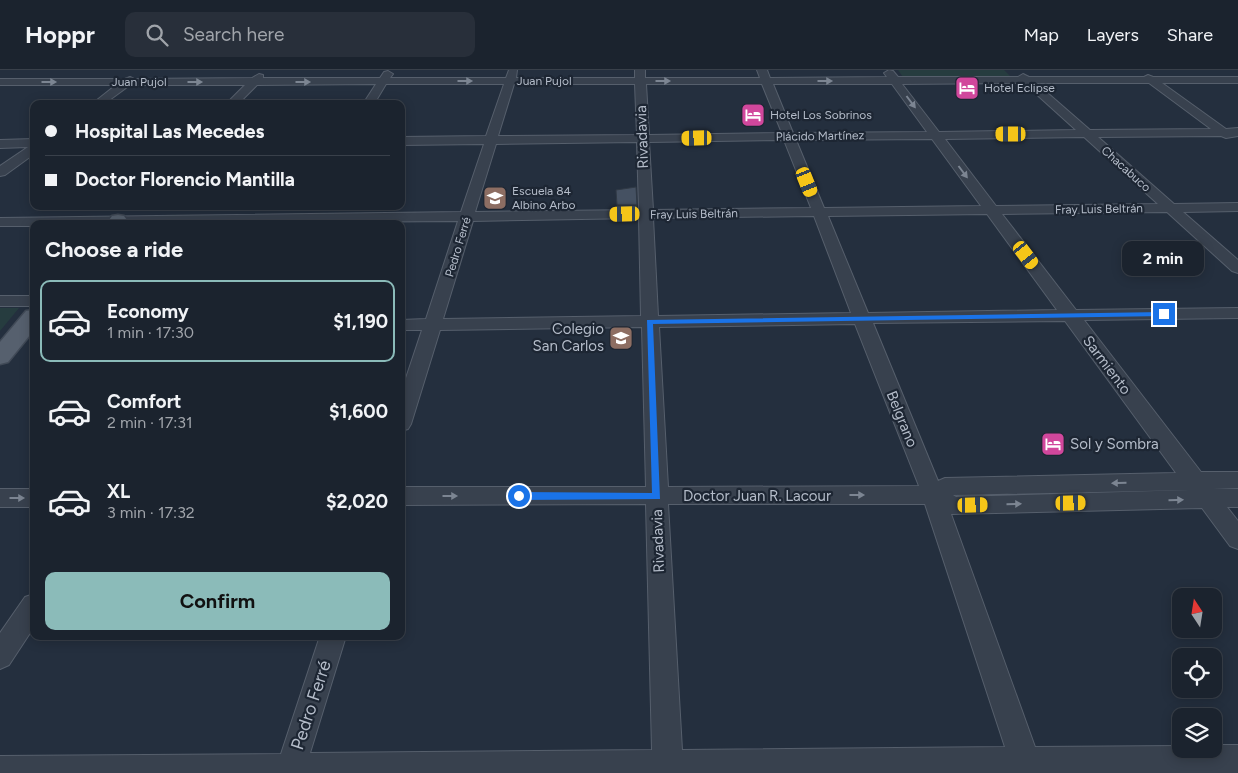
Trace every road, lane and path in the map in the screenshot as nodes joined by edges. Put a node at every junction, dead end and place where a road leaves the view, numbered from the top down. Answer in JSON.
{"nodes":[{"id":1,"x":14,"y":70,"type":"edge"},
{"id":2,"x":144,"y":70,"type":"edge"},
{"id":3,"x":266,"y":70,"type":"edge"},
{"id":4,"x":391,"y":70,"type":"edge"},
{"id":5,"x":887,"y":70,"type":"edge"},
{"id":6,"x":1015,"y":70,"type":"edge"},
{"id":7,"x":1136,"y":70,"type":"edge"},
{"id":8,"x":764,"y":75,"type":"edge"},
{"id":9,"x":512,"y":76,"type":"edge"},
{"id":10,"x":640,"y":76,"type":"edge"},
{"id":11,"x":0,"y":80,"type":"edge"},
{"id":12,"x":1027,"y":80,"type":"junction"},
{"id":13,"x":1151,"y":80,"type":"junction"},
{"id":14,"x":1238,"y":80,"type":"edge"},
{"id":15,"x":895,"y":81,"type":"junction"},
{"id":16,"x":128,"y":82,"type":"junction"},
{"id":17,"x":254,"y":82,"type":"junction"},
{"id":18,"x":383,"y":82,"type":"junction"},
{"id":19,"x":103,"y":100,"type":"edge"},
{"id":20,"x":236,"y":100,"type":"edge"},
{"id":21,"x":371,"y":100,"type":"edge"},
{"id":22,"x":1225,"y":132,"type":"junction"},
{"id":23,"x":1238,"y":132,"type":"edge"},
{"id":24,"x":1086,"y":134,"type":"junction"},
{"id":25,"x":935,"y":135,"type":"junction"},
{"id":26,"x":788,"y":136,"type":"junction"},
{"id":27,"x":642,"y":138,"type":"junction"},
{"id":28,"x":405,"y":141,"type":"edge"},
{"id":29,"x":492,"y":141,"type":"junction"},
{"id":30,"x":1238,"y":142,"type":"edge"},
{"id":31,"x":30,"y":143,"type":"edge"},
{"id":32,"x":0,"y":144,"type":"edge"},
{"id":33,"x":30,"y":151,"type":"edge"},
{"id":34,"x":0,"y":172,"type":"edge"},
{"id":35,"x":1238,"y":207,"type":"edge"},
{"id":36,"x":1170,"y":208,"type":"junction"},
{"id":37,"x":127,"y":210,"type":"edge"},
{"id":38,"x":992,"y":210,"type":"junction"},
{"id":39,"x":819,"y":212,"type":"junction"},
{"id":40,"x":645,"y":214,"type":"junction"},
{"id":41,"x":468,"y":216,"type":"junction"},
{"id":42,"x":118,"y":220,"type":"edge"},
{"id":43,"x":326,"y":220,"type":"edge"},
{"id":44,"x":0,"y":222,"type":"edge"},
{"id":45,"x":30,"y":222,"type":"edge"},
{"id":46,"x":1238,"y":268,"type":"edge"},
{"id":47,"x":0,"y":301,"type":"edge"},
{"id":48,"x":30,"y":301,"type":"edge"},
{"id":49,"x":1238,"y":313,"type":"edge"},
{"id":50,"x":1070,"y":316,"type":"junction"},
{"id":51,"x":862,"y":319,"type":"junction"},
{"id":52,"x":649,"y":322,"type":"junction"},
{"id":53,"x":30,"y":325,"type":"edge"},
{"id":54,"x":405,"y":325,"type":"edge"},
{"id":55,"x":434,"y":325,"type":"junction"},
{"id":56,"x":0,"y":357,"type":"edge"},
{"id":57,"x":405,"y":412,"type":"edge"},
{"id":58,"x":1238,"y":480,"type":"edge"},
{"id":59,"x":1194,"y":481,"type":"junction"},
{"id":60,"x":933,"y":495,"type":"junction"},
{"id":61,"x":405,"y":496,"type":"edge"},
{"id":62,"x":656,"y":496,"type":"junction"},
{"id":63,"x":0,"y":498,"type":"edge"},
{"id":64,"x":30,"y":498,"type":"edge"},
{"id":65,"x":1238,"y":498,"type":"edge"},
{"id":66,"x":1208,"y":499,"type":"junction"},
{"id":67,"x":1238,"y":539,"type":"edge"},
{"id":68,"x":30,"y":612,"type":"edge"},
{"id":69,"x":332,"y":640,"type":"edge"},
{"id":70,"x":0,"y":656,"type":"edge"},
{"id":71,"x":1238,"y":760,"type":"edge"},
{"id":72,"x":1027,"y":768,"type":"edge"},
{"id":73,"x":668,"y":769,"type":"edge"},
{"id":74,"x":290,"y":770,"type":"edge"},
{"id":75,"x":0,"y":771,"type":"edge"}],
"edges":[{"from":1,"to":11,"type":"street"},
{"from":2,"to":16,"type":"street"},
{"from":3,"to":17,"type":"street"},
{"from":4,"to":18,"type":"street"},
{"from":5,"to":15,"type":"street","name":"Sarmiento"},
{"from":6,"to":12,"type":"street","name":"Chacabuco"},
{"from":7,"to":13,"type":"street"},
{"from":10,"to":8,"type":"street","name":"Juan Pujol","one_way":true},
{"from":8,"to":15,"type":"street","name":"Juan Pujol","one_way":true},
{"from":8,"to":26,"type":"street","name":"Belgrano"},
{"from":9,"to":10,"type":"street","name":"Juan Pujol"},
{"from":18,"to":9,"type":"street","name":"Juan Pujol","one_way":true},
{"from":9,"to":29,"type":"street","name":"Pedro Ferré"},
{"from":10,"to":27,"type":"street","name":"Rivadavia"},
{"from":11,"to":16,"type":"street","name":"Juan Pujol","one_way":true},
{"from":12,"to":13,"type":"street","name":"Juan Pujol"},
{"from":12,"to":15,"type":"street","name":"Juan Pujol"},
{"from":12,"to":24,"type":"street","name":"Chacabuco"},
{"from":13,"to":14,"type":"street","name":"Juan Pujol"},
{"from":13,"to":22,"type":"street"},
{"from":15,"to":25,"type":"street","name":"Sarmiento","one_way":true},
{"from":16,"to":17,"type":"street","name":"Juan Pujol","one_way":true},
{"from":16,"to":19,"type":"street"},
{"from":17,"to":18,"type":"street","name":"Juan Pujol","one_way":true},
{"from":17,"to":20,"type":"street"},
{"from":18,"to":21,"type":"street"},
{"from":22,"to":23,"type":"street","name":"Plácido Martínez"},
{"from":22,"to":24,"type":"street","name":"Plácido Martínez"},
{"from":22,"to":30,"type":"street"},
{"from":24,"to":25,"type":"street","name":"Plácido Martínez"},
{"from":24,"to":36,"type":"street","name":"Chacabuco"},
{"from":25,"to":26,"type":"street","name":"Plácido Martínez"},
{"from":25,"to":38,"type":"street","name":"Sarmiento","one_way":true},
{"from":26,"to":27,"type":"street","name":"Plácido Martínez"},
{"from":26,"to":39,"type":"street","name":"Belgrano"},
{"from":27,"to":29,"type":"street","name":"Plácido Martínez"},
{"from":27,"to":40,"type":"street","name":"Rivadavia"},
{"from":28,"to":29,"type":"street","name":"Plácido Martínez"},
{"from":29,"to":41,"type":"street","name":"Pedro Ferré"},
{"from":31,"to":32,"type":"street"},
{"from":33,"to":34,"type":"street"},
{"from":35,"to":36,"type":"street","name":"Fray Luis Beltrán"},
{"from":36,"to":38,"type":"street","name":"Fray Luis Beltrán"},
{"from":36,"to":46,"type":"street","name":"Chacabuco"},
{"from":37,"to":42,"type":"street"},
{"from":38,"to":39,"type":"street","name":"Fray Luis Beltrán"},
{"from":38,"to":50,"type":"street","name":"Sarmiento"},
{"from":39,"to":40,"type":"street","name":"Fray Luis Beltrán"},
{"from":39,"to":51,"type":"street","name":"Belgrano"},
{"from":40,"to":41,"type":"street","name":"Fray Luis Beltrán"},
{"from":40,"to":52,"type":"street","name":"Rivadavia"},
{"from":41,"to":43,"type":"street","name":"Fray Luis Beltrán"},
{"from":41,"to":55,"type":"street","name":"Pedro Ferré"},
{"from":44,"to":45,"type":"street","name":"Fray Luis Beltrán"},
{"from":47,"to":48,"type":"street"},
{"from":49,"to":50,"type":"street"},
{"from":50,"to":51,"type":"street"},
{"from":50,"to":59,"type":"street","name":"Sarmiento"},
{"from":51,"to":52,"type":"street"},
{"from":51,"to":60,"type":"street","name":"Belgrano"},
{"from":52,"to":55,"type":"street"},
{"from":52,"to":62,"type":"street","name":"Rivadavia"},
{"from":53,"to":56,"type":"main road"},
{"from":54,"to":55,"type":"street"},
{"from":55,"to":57,"type":"street","name":"Pedro Ferré"},
{"from":58,"to":59,"type":"street"},
{"from":59,"to":60,"type":"street","one_way":true},
{"from":59,"to":66,"type":"street","name":"Sarmiento"},
{"from":62,"to":60,"type":"street","name":"Doctor Juan R. Lacour","one_way":true},
{"from":60,"to":66,"type":"street","one_way":true},
{"from":60,"to":72,"type":"street","name":"Belgrano"},
{"from":61,"to":62,"type":"street","name":"Doctor Juan R. Lacour","one_way":true},
{"from":62,"to":73,"type":"street","name":"Rivadavia"},
{"from":63,"to":64,"type":"street","one_way":true},
{"from":65,"to":66,"type":"street"},
{"from":66,"to":67,"type":"street","name":"Sarmiento"},
{"from":68,"to":70,"type":"street"},
{"from":69,"to":74,"type":"street","name":"Pedro Ferré"},
{"from":71,"to":72,"type":"street"},
{"from":72,"to":73,"type":"street"},
{"from":73,"to":74,"type":"street"},
{"from":74,"to":75,"type":"street"}]}
